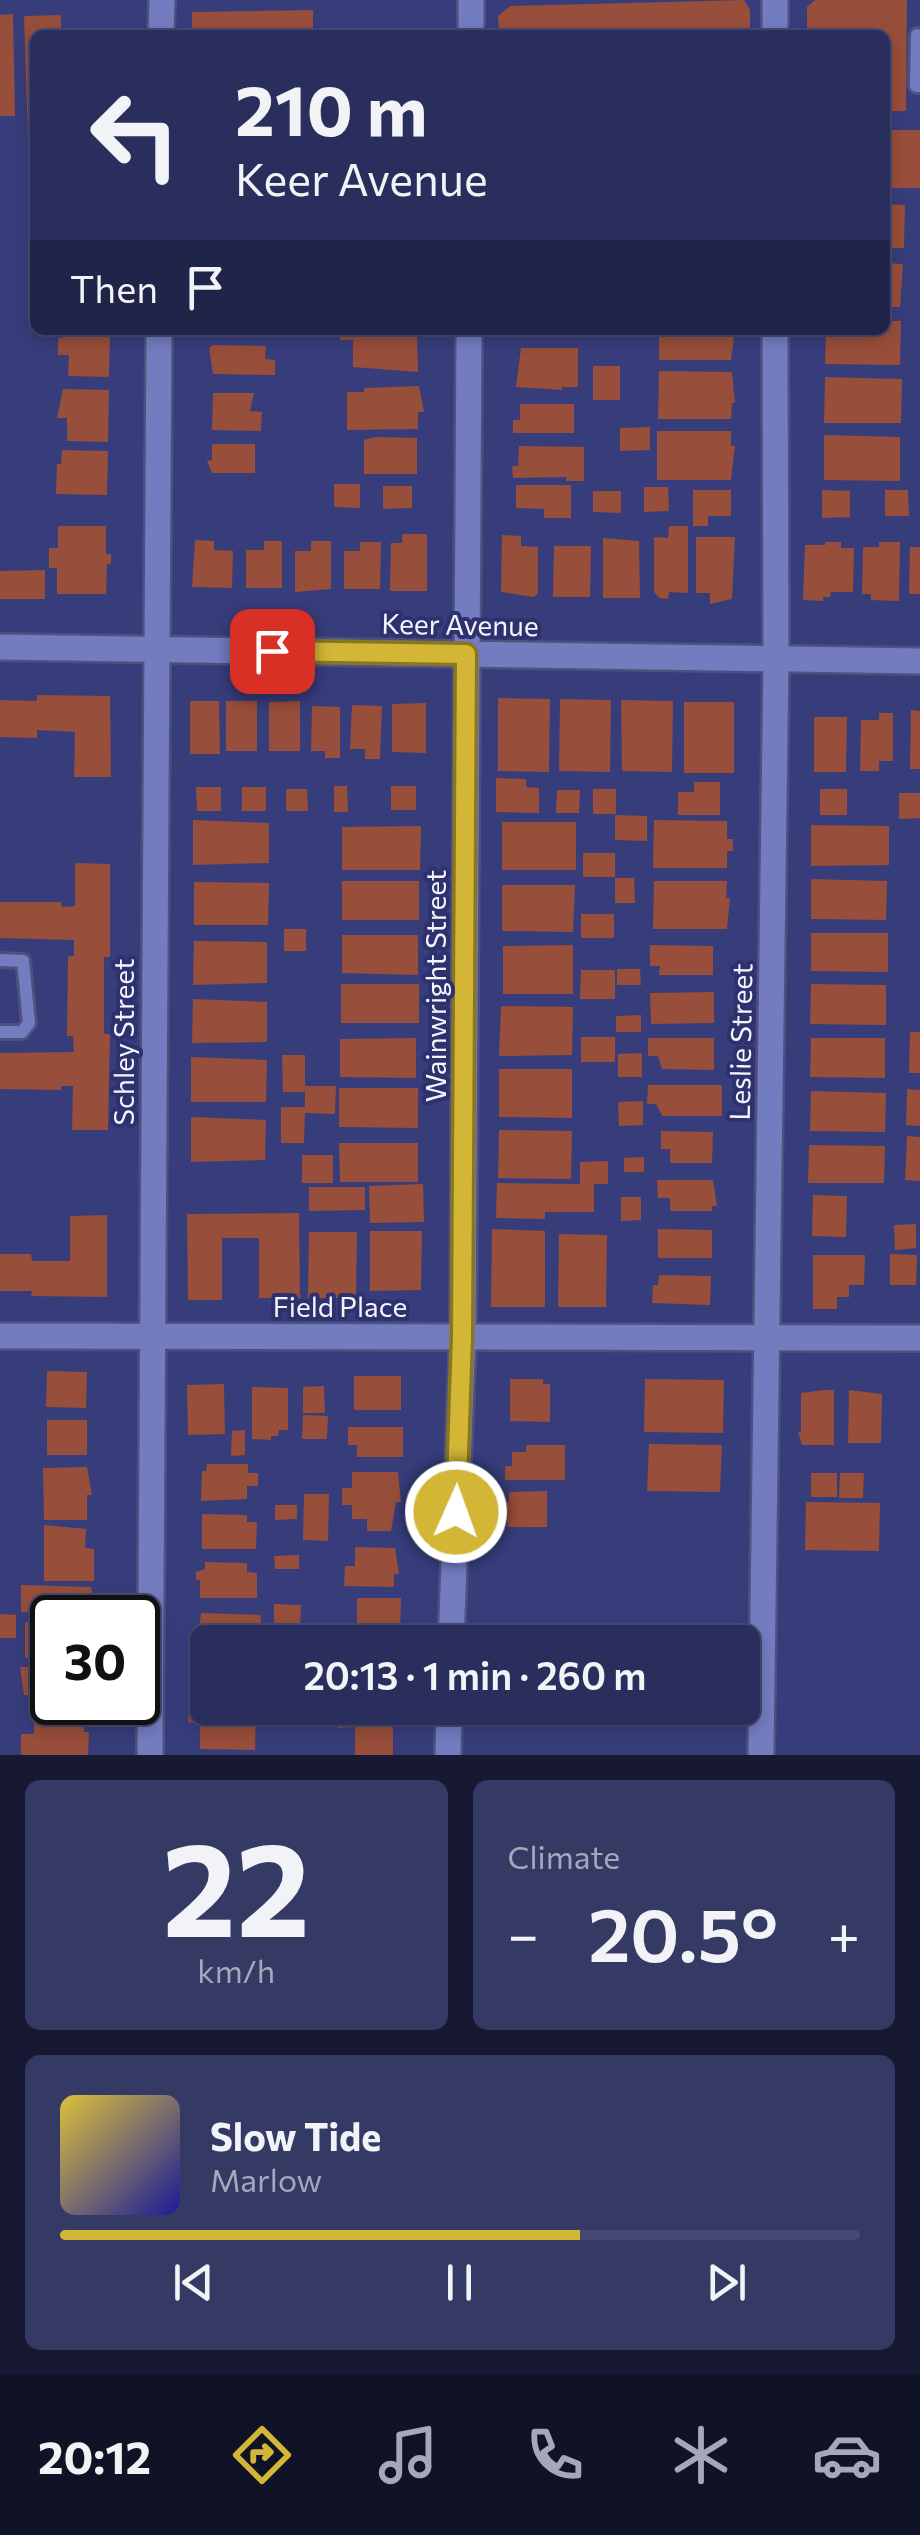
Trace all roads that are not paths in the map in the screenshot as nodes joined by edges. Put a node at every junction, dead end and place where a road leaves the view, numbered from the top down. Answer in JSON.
{"nodes":[{"id":1,"x":162,"y":0,"type":"edge"},
{"id":2,"x":471,"y":0,"type":"edge"},
{"id":3,"x":774,"y":0,"type":"edge"},
{"id":4,"x":161,"y":30,"type":"edge"},
{"id":5,"x":471,"y":30,"type":"edge"},
{"id":6,"x":774,"y":30,"type":"edge"},
{"id":7,"x":920,"y":36,"type":"edge"},
{"id":8,"x":920,"y":86,"type":"edge"},
{"id":9,"x":159,"y":335,"type":"edge"},
{"id":10,"x":469,"y":335,"type":"edge"},
{"id":11,"x":775,"y":335,"type":"edge"},
{"id":12,"x":0,"y":647,"type":"edge"},
{"id":13,"x":156,"y":650,"type":"junction"},
{"id":14,"x":466,"y":654,"type":"junction"},
{"id":15,"x":776,"y":659,"type":"junction"},
{"id":16,"x":920,"y":661,"type":"edge"},
{"id":17,"x":0,"y":960,"type":"edge"},
{"id":18,"x":0,"y":1032,"type":"edge"},
{"id":19,"x":0,"y":1336,"type":"edge"},
{"id":20,"x":462,"y":1336,"type":"junction"},
{"id":21,"x":766,"y":1336,"type":"junction"},
{"id":22,"x":150,"y":1338,"type":"junction"},
{"id":23,"x":920,"y":1338,"type":"edge"},
{"id":24,"x":453,"y":1625,"type":"edge"},
{"id":25,"x":449,"y":1725,"type":"edge"},
{"id":26,"x":150,"y":1755,"type":"edge"},
{"id":27,"x":448,"y":1755,"type":"edge"},
{"id":28,"x":762,"y":1755,"type":"edge"}],
"edges":[{"from":1,"to":4,"type":"street"},
{"from":2,"to":5,"type":"street"},
{"from":3,"to":6,"type":"street"},
{"from":7,"to":8,"type":"lane"},
{"from":9,"to":13,"type":"street","name":"Schley Street"},
{"from":10,"to":14,"type":"street","name":"Wainwright Street"},
{"from":11,"to":15,"type":"street","name":"Leslie Street"},
{"from":12,"to":13,"type":"street","name":"Keer Avenue"},
{"from":13,"to":14,"type":"street","name":"Keer Avenue"},
{"from":13,"to":22,"type":"street","name":"Schley Street"},
{"from":14,"to":15,"type":"street","name":"Keer Avenue"},
{"from":14,"to":20,"type":"street","name":"Wainwright Street"},
{"from":15,"to":16,"type":"street","name":"Keer Avenue"},
{"from":15,"to":21,"type":"street","name":"Leslie Street"},
{"from":17,"to":18,"type":"lane"},
{"from":19,"to":22,"type":"street","name":"Field Place"},
{"from":20,"to":21,"type":"street","name":"Field Place"},
{"from":20,"to":22,"type":"street","name":"Field Place"},
{"from":20,"to":24,"type":"street","name":"Wainwright Street"},
{"from":21,"to":23,"type":"street","name":"Field Place"},
{"from":21,"to":28,"type":"street","name":"Leslie Street"},
{"from":22,"to":26,"type":"street","name":"Schley Street"},
{"from":25,"to":27,"type":"street"}]}
